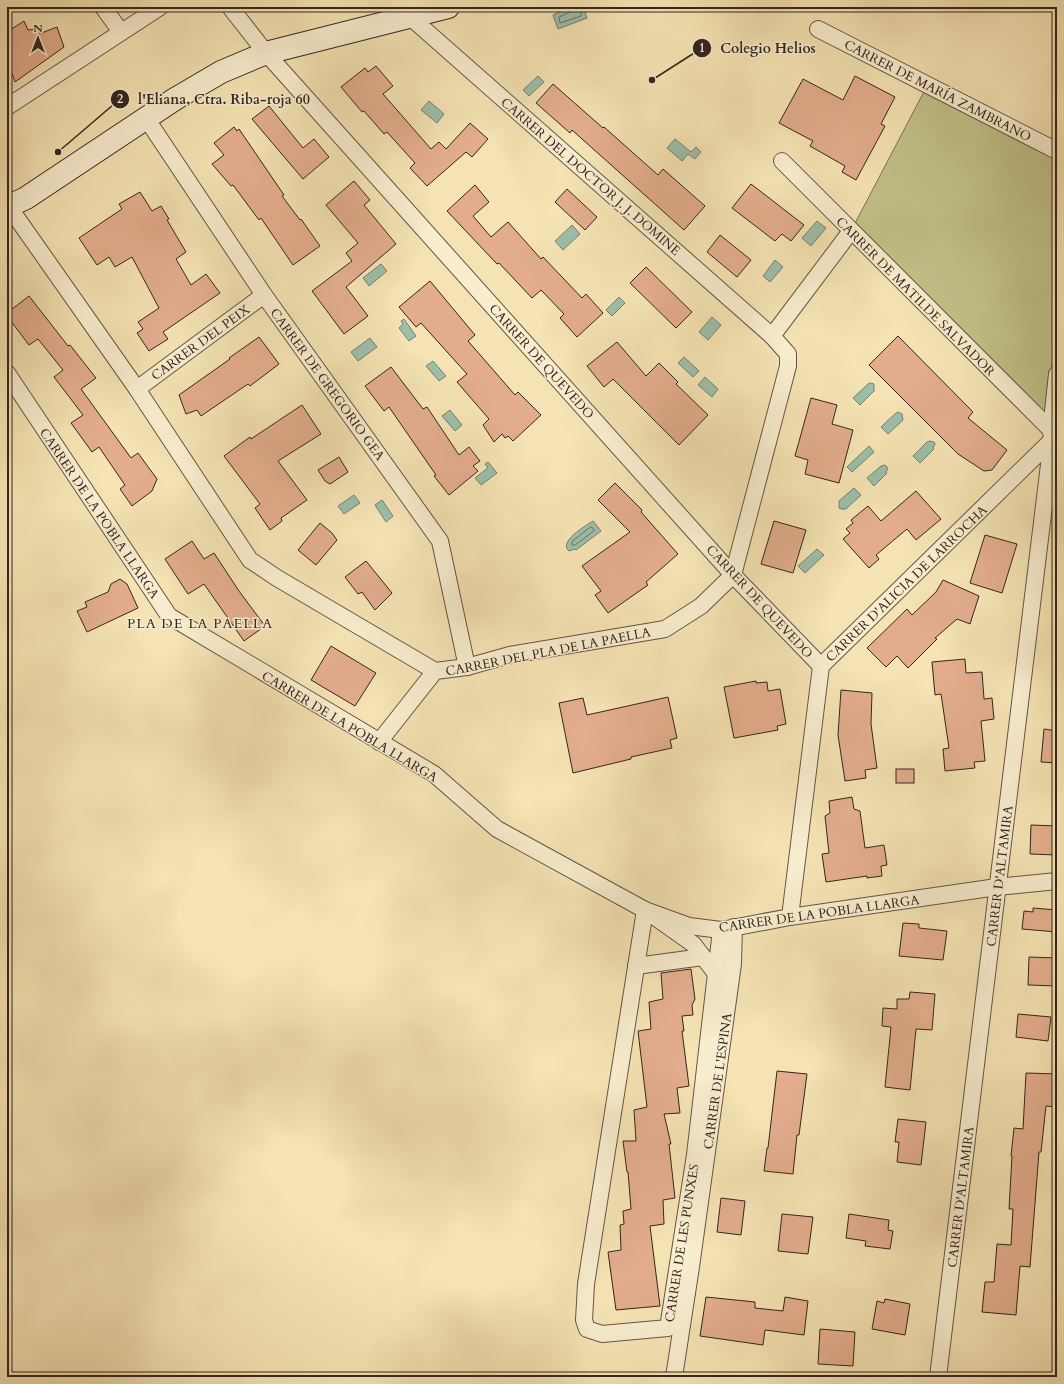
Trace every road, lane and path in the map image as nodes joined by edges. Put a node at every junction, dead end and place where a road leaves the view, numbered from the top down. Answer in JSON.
{"nodes":[{"id":1,"x":102,"y":7,"type":"edge"},
{"id":2,"x":160,"y":7,"type":"edge"},
{"id":3,"x":230,"y":7,"type":"edge"},
{"id":4,"x":448,"y":7,"type":"edge"},
{"id":5,"x":410,"y":16,"type":"junction"},
{"id":6,"x":818,"y":29,"type":"dead end"},
{"id":7,"x":121,"y":32,"type":"junction"},
{"id":8,"x":266,"y":53,"type":"junction"},
{"id":9,"x":7,"y":107,"type":"edge"},
{"id":10,"x":146,"y":118,"type":"junction"},
{"id":11,"x":1057,"y":151,"type":"edge"},
{"id":12,"x":782,"y":161,"type":"dead end"},
{"id":13,"x":7,"y":206,"type":"edge"},
{"id":14,"x":851,"y":231,"type":"junction"},
{"id":15,"x":264,"y":295,"type":"junction"},
{"id":16,"x":772,"y":336,"type":"junction"},
{"id":17,"x":7,"y":373,"type":"edge"},
{"id":18,"x":1057,"y":374,"type":"edge"},
{"id":19,"x":137,"y":389,"type":"junction"},
{"id":20,"x":1053,"y":437,"type":"edge"},
{"id":21,"x":733,"y":575,"type":"junction"},
{"id":22,"x":821,"y":666,"type":"junction"},
{"id":23,"x":467,"y":667,"type":"junction"},
{"id":24,"x":435,"y":671,"type":"junction"},
{"id":25,"x":379,"y":742,"type":"junction"},
{"id":26,"x":1057,"y":881,"type":"edge"},
{"id":27,"x":997,"y":887,"type":"junction"},
{"id":28,"x":645,"y":910,"type":"junction"},
{"id":29,"x":790,"y":917,"type":"junction"},
{"id":30,"x":727,"y":928,"type":"junction"},
{"id":31,"x":703,"y":957,"type":"junction"},
{"id":32,"x":636,"y":966,"type":"junction"},
{"id":33,"x":717,"y":975,"type":"junction"},
{"id":34,"x":674,"y":1377,"type":"edge"},
{"id":35,"x":938,"y":1377,"type":"edge"}],
"edges":[{"from":1,"to":7,"type":"street"},
{"from":2,"to":7,"type":"street"},
{"from":3,"to":8,"type":"street","name":"CARRER DE QUEVEDO"},
{"from":4,"to":5,"type":"main road"},
{"from":5,"to":8,"type":"main road"},
{"from":5,"to":16,"type":"street","name":"CARRER DEL DOCTOR J. J. DOMINE"},
{"from":6,"to":11,"type":"street","name":"CARRER DE MARÍA ZAMBRANO"},
{"from":7,"to":9,"type":"street"},
{"from":8,"to":10,"type":"main road"},
{"from":8,"to":21,"type":"street","name":"CARRER DE QUEVEDO"},
{"from":10,"to":13,"type":"main road"},
{"from":10,"to":15,"type":"street","name":"CARRER DE GREGORIO GEA"},
{"from":12,"to":14,"type":"street","name":"CARRER DE MATILDE SALVADOR"},
{"from":13,"to":19,"type":"street"},
{"from":14,"to":16,"type":"street"},
{"from":14,"to":20,"type":"street","name":"CARRER DE MATILDE SALVADOR"},
{"from":15,"to":19,"type":"street","name":"CARRER DEL PEIX"},
{"from":15,"to":23,"type":"street","name":"CARRER DE GREGORIO GEA"},
{"from":16,"to":21,"type":"street"},
{"from":17,"to":25,"type":"street","name":"CARRER DE LA POBLA LLARGA"},
{"from":18,"to":20,"type":"street","name":"CARRER D'ALTAMIRA"},
{"from":19,"to":24,"type":"street"},
{"from":20,"to":22,"type":"street","name":"CARRER D'ALICIA DE LARROCHA"},
{"from":20,"to":27,"type":"street","name":"CARRER D'ALTAMIRA"},
{"from":21,"to":22,"type":"street","name":"CARRER DE QUEVEDO"},
{"from":21,"to":23,"type":"street","name":"CARRER DEL PLA DE LA PAELLA"},
{"from":22,"to":29,"type":"street","name":"CARRER D'ALICIA DE LARROCHA"},
{"from":23,"to":24,"type":"street","name":"CARRER DEL PLA DE LA PAELLA"},
{"from":24,"to":25,"type":"street","name":"CARRER DEL PLA DE LA PAELLA"},
{"from":25,"to":28,"type":"street","name":"CARRER DE LA POBLA LLARGA"},
{"from":26,"to":27,"type":"street","name":"CARRER DE LA POBLA LLARGA"},
{"from":27,"to":29,"type":"street","name":"CARRER DE LA POBLA LLARGA"},
{"from":27,"to":35,"type":"street","name":"CARRER D'ALTAMIRA"},
{"from":28,"to":30,"type":"street","name":"CARRER DE LA POBLA LLARGA"},
{"from":28,"to":31,"type":"street"},
{"from":28,"to":32,"type":"street","name":"CARRER DE LES PUNXES"},
{"from":29,"to":30,"type":"street","name":"CARRER DE LA POBLA LLARGA"},
{"from":30,"to":33,"type":"street","name":"CARRER DE LES PUNXES"},
{"from":30,"to":34,"type":"street","name":"CARRER DE L'ESPINA"},
{"from":31,"to":32,"type":"street"},
{"from":31,"to":33,"type":"street"},
{"from":32,"to":33,"type":"street","name":"CARRER DE LES PUNXES"}]}
